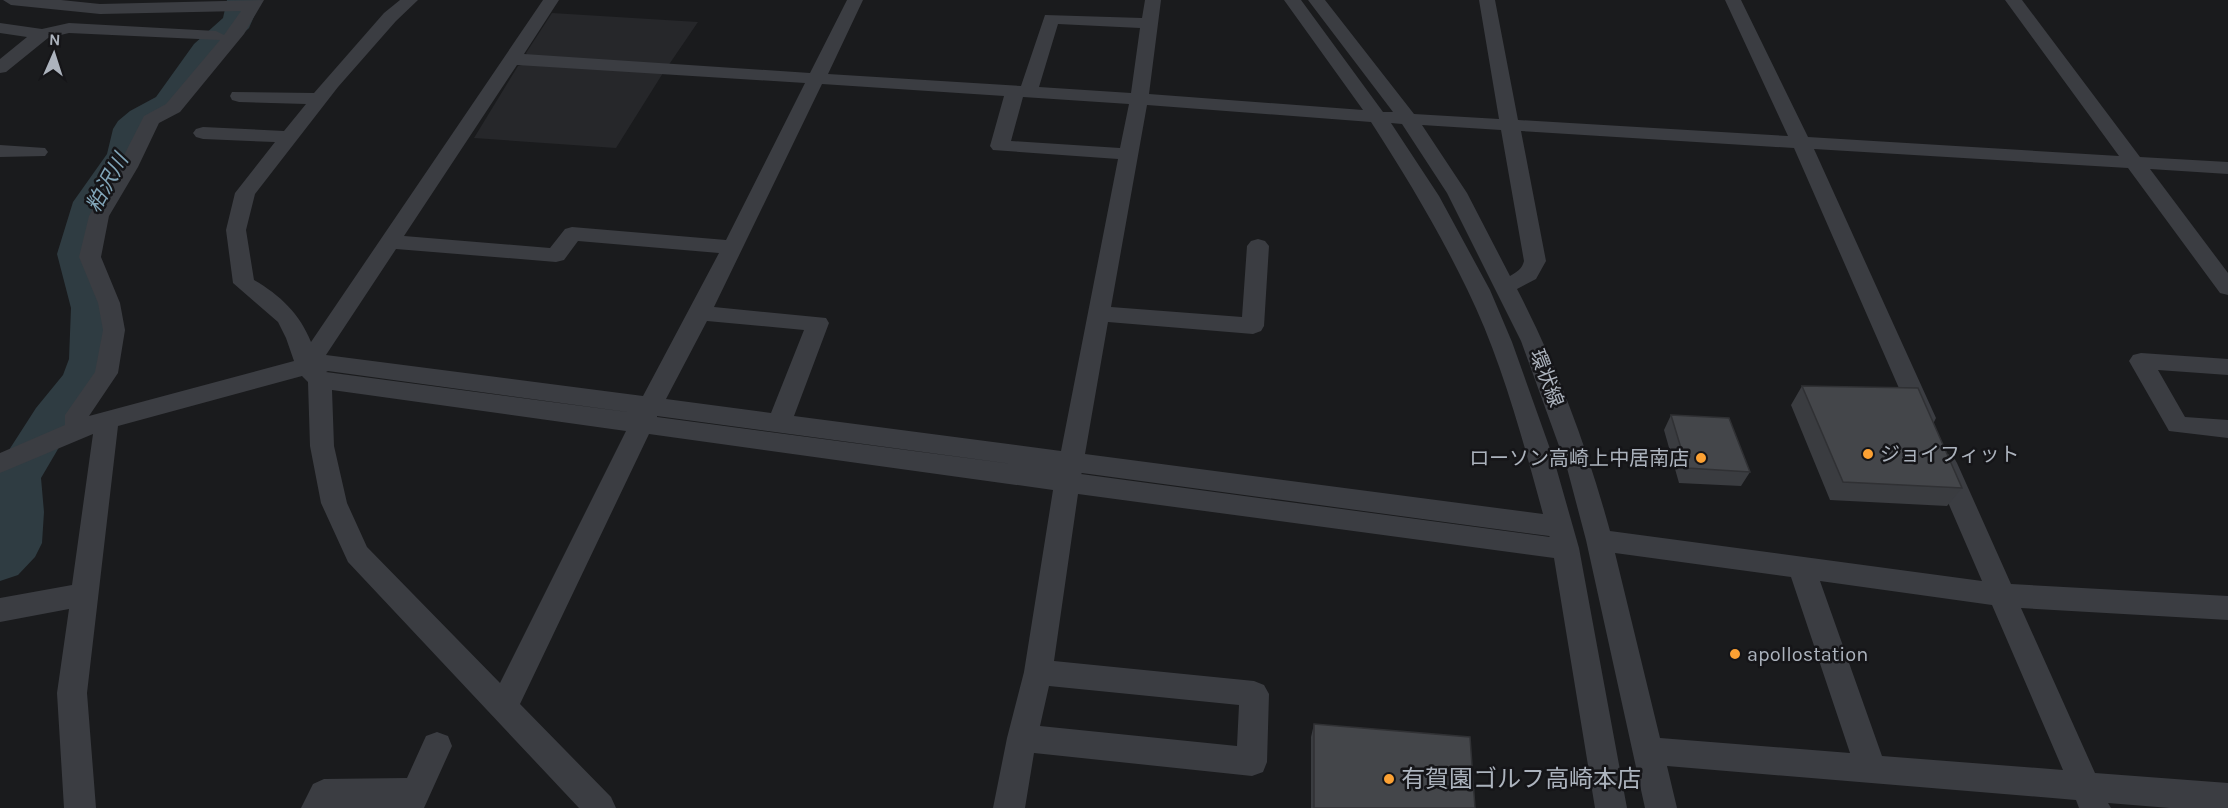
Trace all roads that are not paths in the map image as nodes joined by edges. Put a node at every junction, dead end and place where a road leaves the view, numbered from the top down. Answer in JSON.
{"nodes":[{"id":1,"x":11,"y":0,"type":"edge"},
{"id":2,"x":116,"y":0,"type":"edge"},
{"id":3,"x":410,"y":0,"type":"edge"},
{"id":4,"x":551,"y":0,"type":"edge"},
{"id":5,"x":855,"y":0,"type":"edge"},
{"id":6,"x":1292,"y":0,"type":"edge"},
{"id":7,"x":1316,"y":0,"type":"edge"},
{"id":8,"x":1487,"y":0,"type":"edge"},
{"id":9,"x":1733,"y":0,"type":"edge"},
{"id":10,"x":2013,"y":0,"type":"edge"},
{"id":11,"x":254,"y":3,"type":"edge"},
{"id":12,"x":100,"y":9,"type":"junction"},
{"id":13,"x":1151,"y":12,"type":"edge"},
{"id":14,"x":0,"y":28,"type":"edge"},
{"id":15,"x":69,"y":28,"type":"junction"},
{"id":16,"x":42,"y":34,"type":"junction"},
{"id":17,"x":216,"y":36,"type":"dead end"},
{"id":18,"x":513,"y":59,"type":"junction"},
{"id":19,"x":0,"y":68,"type":"edge"},
{"id":20,"x":816,"y":79,"type":"junction"},
{"id":21,"x":1022,"y":91,"type":"junction"},
{"id":22,"x":239,"y":96,"type":"dead end"},
{"id":23,"x":319,"y":99,"type":"junction"},
{"id":24,"x":1139,"y":99,"type":"junction"},
{"id":25,"x":1377,"y":117,"type":"junction"},
{"id":26,"x":1408,"y":118,"type":"junction"},
{"id":27,"x":1511,"y":125,"type":"junction"},
{"id":28,"x":203,"y":133,"type":"dead end"},
{"id":29,"x":288,"y":137,"type":"junction"},
{"id":30,"x":1801,"y":142,"type":"junction"},
{"id":31,"x":0,"y":151,"type":"edge"},
{"id":32,"x":38,"y":152,"type":"dead end"},
{"id":33,"x":1129,"y":154,"type":"junction"},
{"id":34,"x":2133,"y":162,"type":"junction"},
{"id":35,"x":2228,"y":168,"type":"edge"},
{"id":36,"x":390,"y":242,"type":"junction"},
{"id":37,"x":1258,"y":246,"type":"dead end"},
{"id":38,"x":732,"y":247,"type":"junction"},
{"id":39,"x":1505,"y":286,"type":"junction"},
{"id":40,"x":2228,"y":288,"type":"edge"},
{"id":41,"x":700,"y":313,"type":"junction"},
{"id":42,"x":1099,"y":314,"type":"junction"},
{"id":43,"x":2228,"y":368,"type":"edge"},
{"id":44,"x":314,"y":373,"type":"junction"},
{"id":45,"x":645,"y":416,"type":"junction"},
{"id":46,"x":107,"y":420,"type":"junction"},
{"id":47,"x":779,"y":423,"type":"junction"},
{"id":48,"x":2228,"y":429,"type":"edge"},
{"id":49,"x":78,"y":430,"type":"junction"},
{"id":50,"x":0,"y":463,"type":"edge"},
{"id":51,"x":1069,"y":473,"type":"junction"},
{"id":52,"x":1564,"y":537,"type":"junction"},
{"id":53,"x":1599,"y":540,"type":"junction"},
{"id":54,"x":1801,"y":566,"type":"junction"},
{"id":55,"x":85,"y":594,"type":"junction"},
{"id":56,"x":2003,"y":595,"type":"junction"},
{"id":57,"x":2228,"y":608,"type":"edge"},
{"id":58,"x":0,"y":610,"type":"edge"},
{"id":59,"x":1038,"y":672,"type":"junction"},
{"id":60,"x":503,"y":707,"type":"junction"},
{"id":61,"x":1022,"y":738,"type":"junction"},
{"id":62,"x":437,"y":746,"type":"dead end"},
{"id":63,"x":1649,"y":751,"type":"junction"},
{"id":64,"x":1871,"y":769,"type":"junction"},
{"id":65,"x":2090,"y":797,"type":"edge"},
{"id":66,"x":2228,"y":798,"type":"edge"},
{"id":67,"x":412,"y":800,"type":"edge"},
{"id":68,"x":80,"y":808,"type":"edge"},
{"id":69,"x":317,"y":808,"type":"edge"},
{"id":70,"x":600,"y":808,"type":"edge"},
{"id":71,"x":1009,"y":808,"type":"edge"},
{"id":72,"x":1611,"y":808,"type":"edge"},
{"id":73,"x":1661,"y":808,"type":"edge"}],
"edges":[{"from":1,"to":12,"type":"street"},
{"from":2,"to":12,"type":"street"},
{"from":3,"to":23,"type":"street"},
{"from":4,"to":18,"type":"street"},
{"from":5,"to":20,"type":"street"},
{"from":6,"to":25,"type":"street","name":"環状線"},
{"from":7,"to":26,"type":"street","name":"環状線"},
{"from":8,"to":27,"type":"street"},
{"from":9,"to":30,"type":"street"},
{"from":10,"to":34,"type":"street"},
{"from":11,"to":12,"type":"street"},
{"from":11,"to":49,"type":"street"},
{"from":12,"to":15,"type":"street"},
{"from":13,"to":21,"type":"street"},
{"from":13,"to":24,"type":"street"},
{"from":14,"to":16,"type":"street"},
{"from":15,"to":16,"type":"street"},
{"from":15,"to":17,"type":"street"},
{"from":16,"to":19,"type":"street"},
{"from":18,"to":20,"type":"street"},
{"from":18,"to":36,"type":"street"},
{"from":20,"to":21,"type":"street"},
{"from":20,"to":38,"type":"street"},
{"from":21,"to":24,"type":"street"},
{"from":21,"to":33,"type":"street"},
{"from":22,"to":23,"type":"street"},
{"from":23,"to":29,"type":"street"},
{"from":24,"to":25,"type":"street"},
{"from":24,"to":33,"type":"street"},
{"from":25,"to":26,"type":"street"},
{"from":25,"to":52,"type":"street","name":"環状線"},
{"from":26,"to":27,"type":"street"},
{"from":26,"to":39,"type":"street","name":"環状線"},
{"from":27,"to":30,"type":"street"},
{"from":27,"to":39,"type":"street"},
{"from":28,"to":29,"type":"street"},
{"from":29,"to":44,"type":"street"},
{"from":30,"to":34,"type":"street"},
{"from":30,"to":56,"type":"street"},
{"from":31,"to":32,"type":"street"},
{"from":33,"to":42,"type":"street"},
{"from":34,"to":35,"type":"street"},
{"from":34,"to":40,"type":"street"},
{"from":36,"to":38,"type":"street"},
{"from":36,"to":44,"type":"street"},
{"from":37,"to":42,"type":"street"},
{"from":38,"to":41,"type":"street"},
{"from":39,"to":53,"type":"street","name":"環状線"},
{"from":41,"to":45,"type":"street"},
{"from":41,"to":47,"type":"street"},
{"from":42,"to":51,"type":"street"},
{"from":43,"to":48,"type":"street"},
{"from":44,"to":45,"type":"street"},
{"from":44,"to":46,"type":"street"},
{"from":44,"to":60,"type":"street"},
{"from":45,"to":47,"type":"street"},
{"from":45,"to":51,"type":"street"},
{"from":45,"to":60,"type":"street"},
{"from":46,"to":49,"type":"street"},
{"from":46,"to":55,"type":"street"},
{"from":47,"to":51,"type":"street"},
{"from":49,"to":50,"type":"street"},
{"from":51,"to":52,"type":"street"},
{"from":51,"to":59,"type":"street"},
{"from":52,"to":72,"type":"street","name":"環状線"},
{"from":53,"to":54,"type":"street"},
{"from":53,"to":63,"type":"street","name":"環状線"},
{"from":54,"to":56,"type":"street"},
{"from":54,"to":64,"type":"street"},
{"from":55,"to":58,"type":"street"},
{"from":55,"to":68,"type":"street"},
{"from":56,"to":57,"type":"street"},
{"from":56,"to":65,"type":"street"},
{"from":59,"to":61,"type":"street"},
{"from":59,"to":61,"type":"street"},
{"from":60,"to":70,"type":"street"},
{"from":61,"to":71,"type":"street"},
{"from":62,"to":67,"type":"street"},
{"from":63,"to":64,"type":"street"},
{"from":63,"to":73,"type":"street","name":"環状線"},
{"from":64,"to":65,"type":"street"},
{"from":65,"to":66,"type":"street"},
{"from":67,"to":69,"type":"street"}]}
